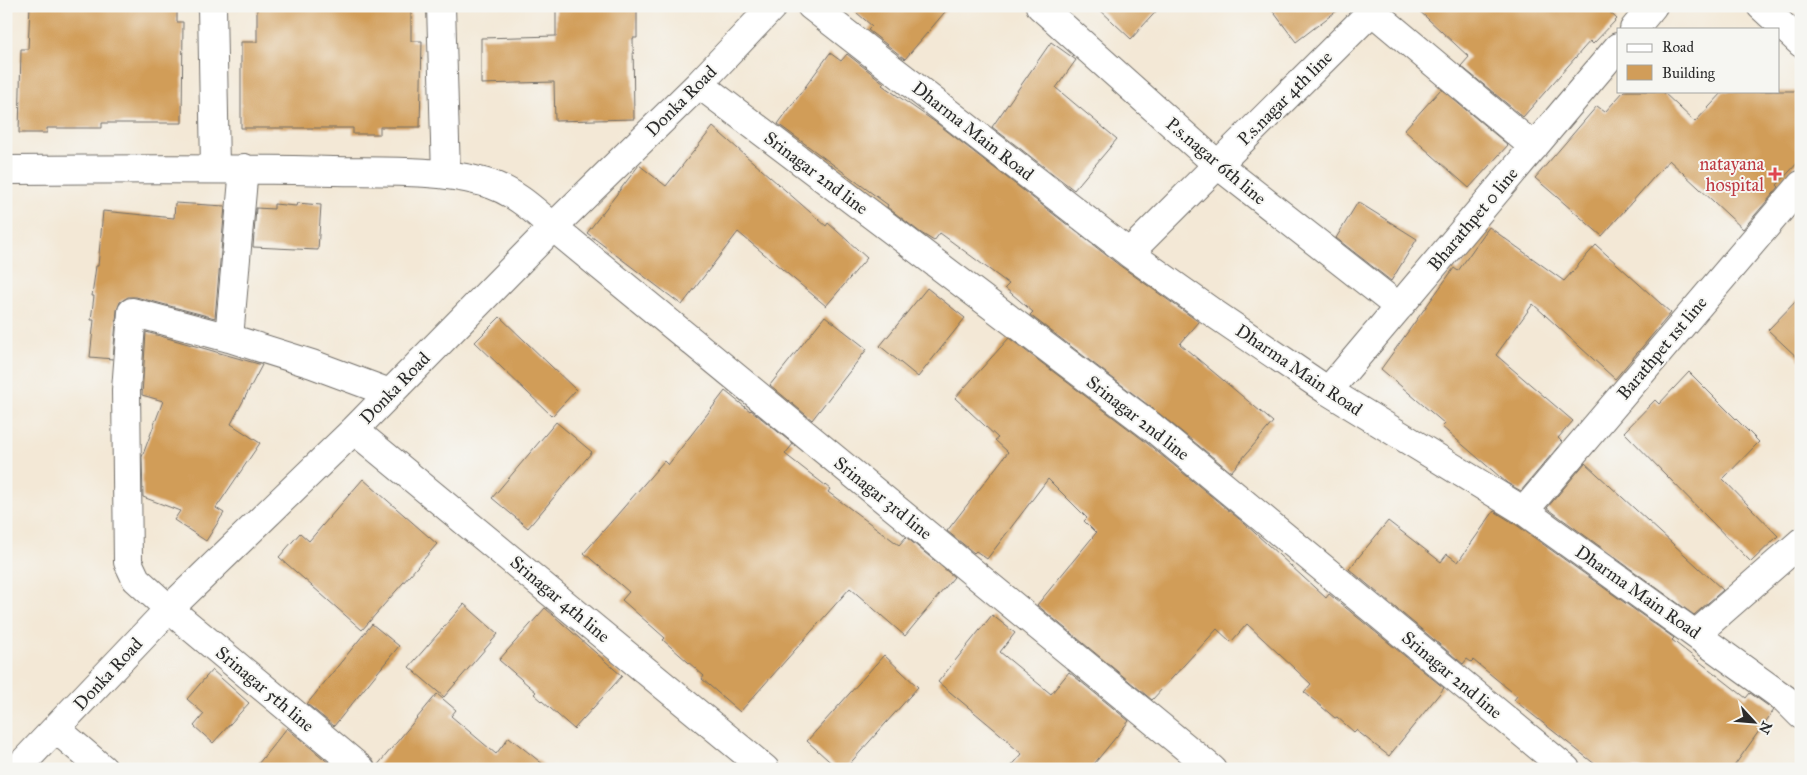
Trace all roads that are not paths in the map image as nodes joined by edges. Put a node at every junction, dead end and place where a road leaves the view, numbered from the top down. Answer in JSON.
{"nodes":[{"id":1,"x":212,"y":6,"type":"edge"},
{"id":2,"x":441,"y":6,"type":"edge"},
{"id":3,"x":774,"y":6,"type":"edge"},
{"id":4,"x":812,"y":6,"type":"edge"},
{"id":5,"x":1040,"y":6,"type":"edge"},
{"id":6,"x":1653,"y":6,"type":"edge"},
{"id":7,"x":1760,"y":6,"type":"edge"},
{"id":8,"x":1372,"y":8,"type":"edge"},
{"id":9,"x":1635,"y":28,"type":"edge"},
{"id":10,"x":1801,"y":43,"type":"edge"},
{"id":11,"x":1617,"y":48,"type":"edge"},
{"id":12,"x":699,"y":84,"type":"junction"},
{"id":13,"x":1534,"y":147,"type":"junction"},
{"id":14,"x":1218,"y":165,"type":"junction"},
{"id":15,"x":215,"y":168,"type":"junction"},
{"id":16,"x":244,"y":168,"type":"junction"},
{"id":17,"x":6,"y":170,"type":"edge"},
{"id":18,"x":446,"y":174,"type":"junction"},
{"id":19,"x":1801,"y":186,"type":"edge"},
{"id":20,"x":553,"y":227,"type":"junction"},
{"id":21,"x":1129,"y":253,"type":"junction"},
{"id":22,"x":1399,"y":307,"type":"junction"},
{"id":23,"x":229,"y":338,"type":"junction"},
{"id":24,"x":1328,"y":392,"type":"junction"},
{"id":25,"x":390,"y":394,"type":"junction"},
{"id":26,"x":354,"y":430,"type":"junction"},
{"id":27,"x":1524,"y":512,"type":"junction"},
{"id":28,"x":1801,"y":542,"type":"edge"},
{"id":29,"x":169,"y":609,"type":"junction"},
{"id":30,"x":1696,"y":634,"type":"junction"},
{"id":31,"x":1796,"y":699,"type":"edge"},
{"id":32,"x":56,"y":729,"type":"junction"},
{"id":33,"x":16,"y":769,"type":"edge"},
{"id":34,"x":103,"y":769,"type":"edge"},
{"id":35,"x":361,"y":769,"type":"edge"},
{"id":36,"x":765,"y":769,"type":"edge"},
{"id":37,"x":1212,"y":769,"type":"edge"},
{"id":38,"x":1566,"y":769,"type":"edge"}],
"edges":[{"from":1,"to":15,"type":"street"},
{"from":2,"to":18,"type":"street"},
{"from":3,"to":12,"type":"street","name":"Donka Road"},
{"from":4,"to":21,"type":"street","name":"Dharma Main Road"},
{"from":5,"to":14,"type":"street","name":"P.s.nagar 6th line"},
{"from":6,"to":9,"type":"street"},
{"from":7,"to":10,"type":"street"},
{"from":8,"to":13,"type":"street"},
{"from":8,"to":14,"type":"street","name":"P.s.nagar 4th line"},
{"from":11,"to":13,"type":"street","name":"Bharathpet 0 line"},
{"from":12,"to":20,"type":"street","name":"Donka Road"},
{"from":12,"to":38,"type":"street","name":"Srinagar 2nd line"},
{"from":13,"to":22,"type":"street","name":"Bharathpet 0 line"},
{"from":14,"to":21,"type":"street","name":"P.s.nagar 4th line"},
{"from":14,"to":22,"type":"street","name":"P.s.nagar 6th line"},
{"from":15,"to":16,"type":"street","name":"Srinagar 3rd line"},
{"from":15,"to":17,"type":"street","name":"Srinagar 3rd line"},
{"from":16,"to":18,"type":"street","name":"Srinagar 3rd line"},
{"from":16,"to":23,"type":"street"},
{"from":18,"to":20,"type":"street","name":"Srinagar 3rd line"},
{"from":19,"to":27,"type":"street","name":"Barathpet 1st line"},
{"from":20,"to":25,"type":"street","name":"Donka Road"},
{"from":20,"to":37,"type":"street","name":"Srinagar 3rd line"},
{"from":21,"to":24,"type":"street","name":"Dharma Main Road"},
{"from":22,"to":24,"type":"street","name":"Bharathpet 0 line"},
{"from":23,"to":25,"type":"street"},
{"from":23,"to":29,"type":"street","name":"Srinagar 5th line"},
{"from":24,"to":27,"type":"street","name":"Dharma Main Road"},
{"from":25,"to":26,"type":"street","name":"Donka Road"},
{"from":26,"to":29,"type":"street","name":"Donka Road"},
{"from":26,"to":36,"type":"street","name":"Srinagar 4th line"},
{"from":27,"to":30,"type":"street","name":"Dharma Main Road"},
{"from":28,"to":30,"type":"street"},
{"from":29,"to":32,"type":"street","name":"Donka Road"},
{"from":29,"to":35,"type":"street","name":"Srinagar 5th line"},
{"from":30,"to":31,"type":"street","name":"Dharma Main Road"},
{"from":32,"to":33,"type":"street","name":"Donka Road"},
{"from":32,"to":34,"type":"street"}]}
